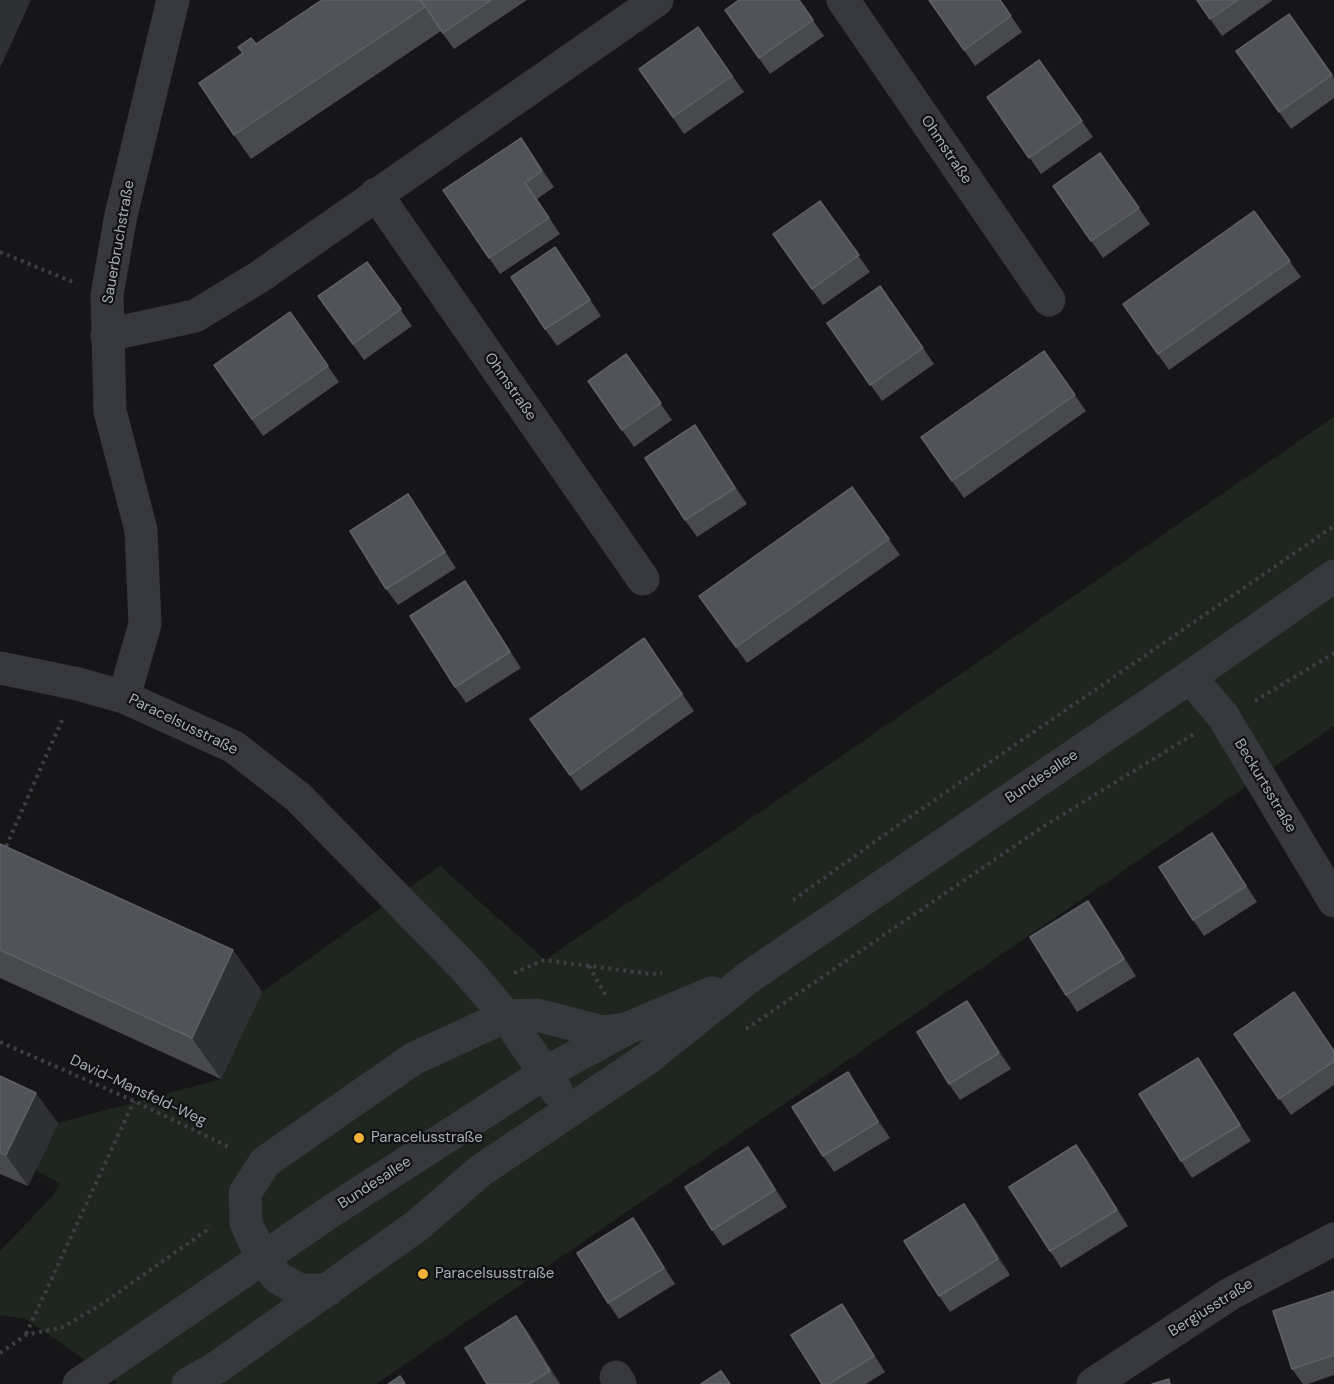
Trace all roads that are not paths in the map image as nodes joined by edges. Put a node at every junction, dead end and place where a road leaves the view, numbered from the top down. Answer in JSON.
{"nodes":[{"id":1,"x":173,"y":0,"type":"edge"},
{"id":2,"x":657,"y":0,"type":"edge"},
{"id":3,"x":843,"y":0,"type":"edge"},
{"id":4,"x":376,"y":194,"type":"junction"},
{"id":5,"x":1050,"y":300,"type":"dead end"},
{"id":6,"x":107,"y":335,"type":"junction"},
{"id":7,"x":1334,"y":576,"type":"edge"},
{"id":8,"x":643,"y":579,"type":"dead end"},
{"id":9,"x":0,"y":668,"type":"edge"},
{"id":10,"x":1190,"y":677,"type":"junction"},
{"id":11,"x":124,"y":697,"type":"junction"},
{"id":12,"x":1334,"y":901,"type":"edge"},
{"id":13,"x":749,"y":977,"type":"junction"},
{"id":14,"x":506,"y":1016,"type":"junction"},
{"id":15,"x":626,"y":1029,"type":"junction"},
{"id":16,"x":545,"y":1073,"type":"junction"},
{"id":17,"x":569,"y":1111,"type":"junction"},
{"id":18,"x":1334,"y":1239,"type":"edge"},
{"id":19,"x":262,"y":1258,"type":"junction"},
{"id":20,"x":328,"y":1290,"type":"junction"},
{"id":21,"x":79,"y":1384,"type":"edge"},
{"id":22,"x":188,"y":1384,"type":"edge"},
{"id":23,"x":1093,"y":1384,"type":"edge"}],
"edges":[{"from":1,"to":6,"type":"street","name":"Sauerbruchstraße"},
{"from":2,"to":4,"type":"street"},
{"from":3,"to":5,"type":"street","name":"Ohmstraße"},
{"from":4,"to":6,"type":"street"},
{"from":4,"to":8,"type":"street","name":"Ohmstraße"},
{"from":6,"to":11,"type":"street","name":"Sauerbruchstraße"},
{"from":7,"to":10,"type":"street","name":"Bundesallee"},
{"from":9,"to":11,"type":"street","name":"Paracelsusstraße"},
{"from":10,"to":12,"type":"street","name":"Beckurtsstraße"},
{"from":10,"to":13,"type":"street","name":"Bundesallee"},
{"from":11,"to":14,"type":"street","name":"Paracelsusstraße"},
{"from":13,"to":15,"type":"street","name":"Bundesallee"},
{"from":13,"to":17,"type":"street","name":"Bundesallee"},
{"from":14,"to":15,"type":"street"},
{"from":14,"to":16,"type":"street","name":"Paracelsusstraße"},
{"from":14,"to":19,"type":"street"},
{"from":15,"to":16,"type":"street","name":"Bundesallee"},
{"from":16,"to":17,"type":"street","name":"Paracelsusstraße"},
{"from":16,"to":19,"type":"street","name":"Bundesallee"},
{"from":17,"to":20,"type":"street","name":"Bundesallee"},
{"from":18,"to":23,"type":"street","name":"Bergiusstraße"},
{"from":19,"to":20,"type":"street"},
{"from":19,"to":21,"type":"street","name":"Bundesallee"},
{"from":20,"to":22,"type":"street","name":"Bundesallee"}]}
